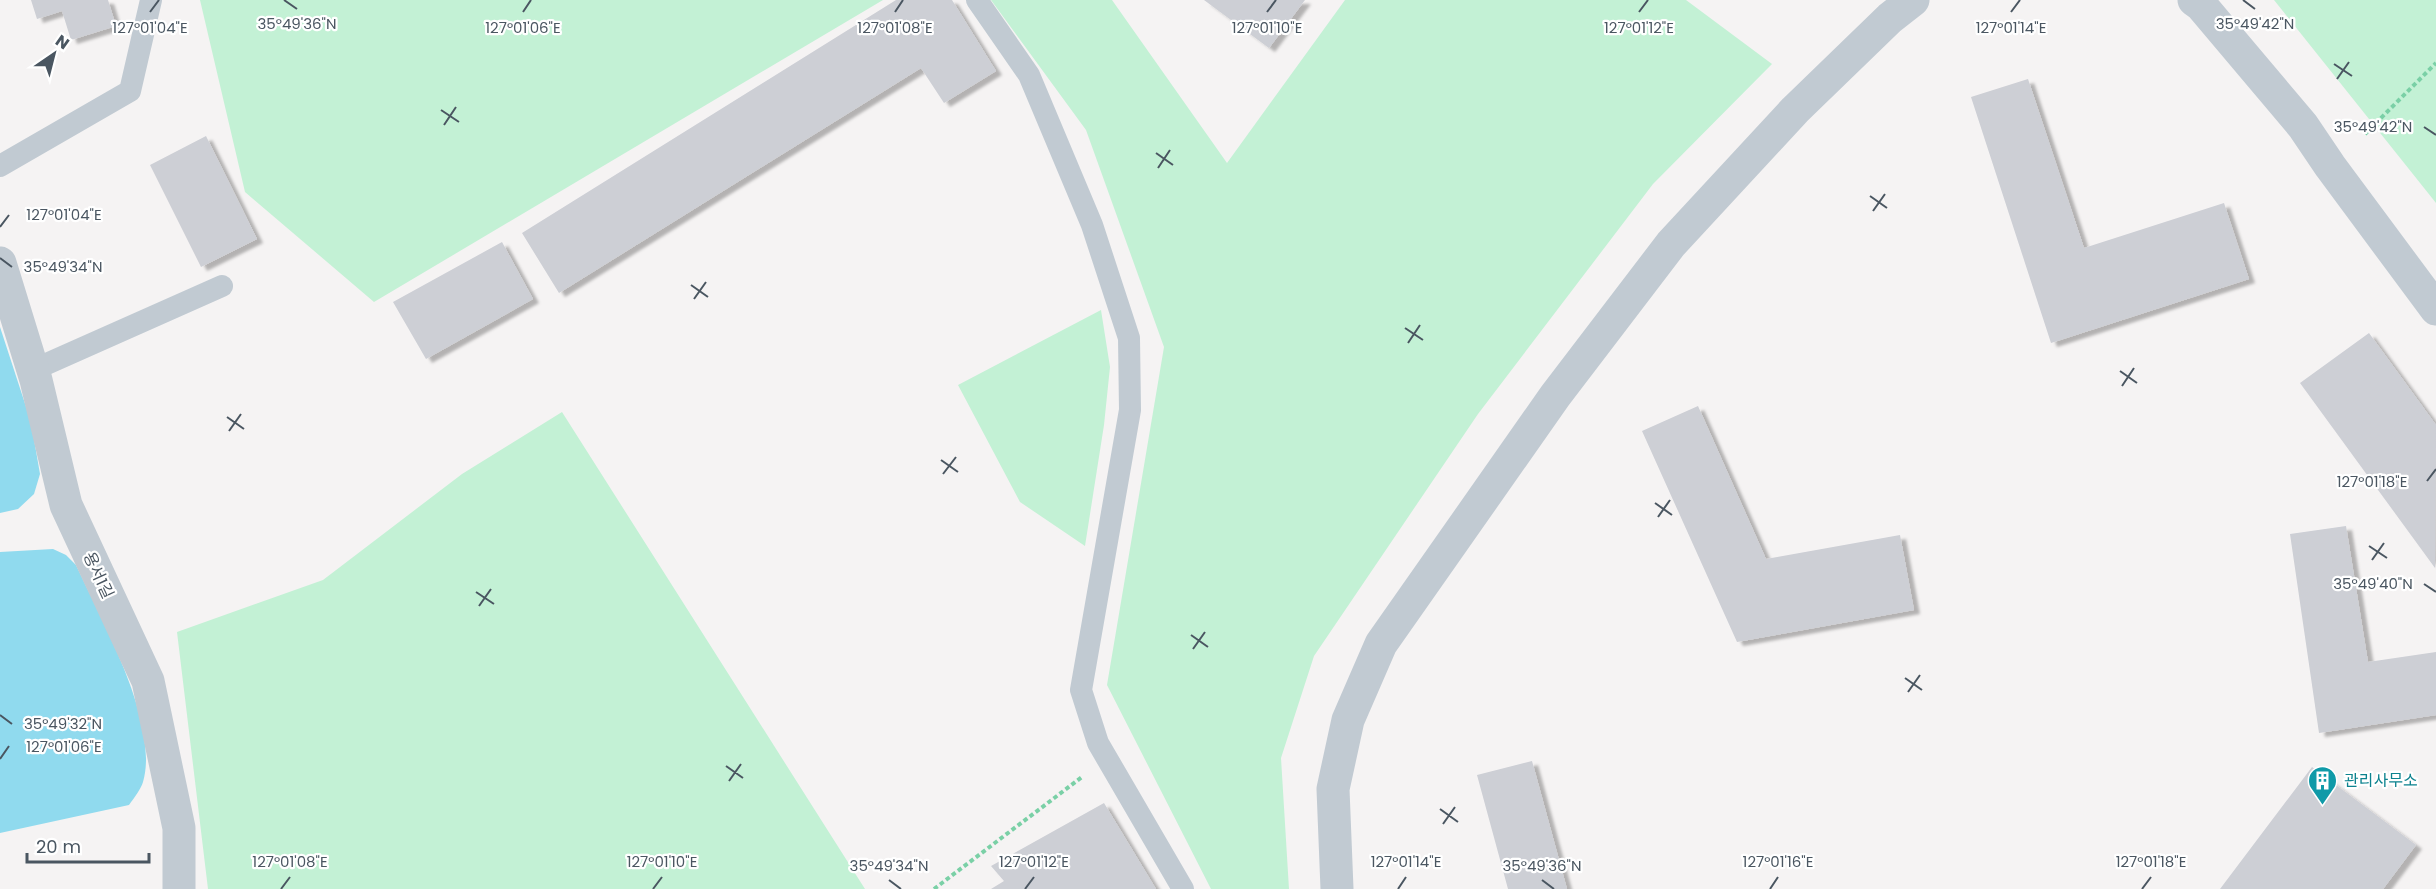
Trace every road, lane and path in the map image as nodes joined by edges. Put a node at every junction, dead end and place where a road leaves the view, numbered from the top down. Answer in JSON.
{"nodes":[{"id":1,"x":151,"y":0,"type":"edge"},
{"id":2,"x":977,"y":0,"type":"edge"},
{"id":3,"x":1913,"y":0,"type":"edge"},
{"id":4,"x":2194,"y":0,"type":"edge"},
{"id":5,"x":2436,"y":63,"type":"edge"},
{"id":6,"x":2365,"y":134,"type":"dead end"},
{"id":7,"x":0,"y":166,"type":"edge"},
{"id":8,"x":0,"y":263,"type":"edge"},
{"id":9,"x":222,"y":286,"type":"dead end"},
{"id":10,"x":2436,"y":309,"type":"edge"},
{"id":11,"x":33,"y":370,"type":"junction"},
{"id":12,"x":1107,"y":758,"type":"junction"},
{"id":13,"x":179,"y":889,"type":"edge"},
{"id":14,"x":934,"y":889,"type":"edge"},
{"id":15,"x":1183,"y":889,"type":"edge"},
{"id":16,"x":1337,"y":889,"type":"edge"}],
"edges":[{"from":1,"to":7,"type":"lane"},
{"from":2,"to":12,"type":"lane"},
{"from":3,"to":16,"type":"street"},
{"from":4,"to":10,"type":"street"},
{"from":5,"to":6,"type":"path"},
{"from":8,"to":11,"type":"street","name":"용서1길"},
{"from":9,"to":11,"type":"lane"},
{"from":11,"to":13,"type":"street","name":"용서1길"},
{"from":12,"to":14,"type":"path"},
{"from":12,"to":15,"type":"lane"}]}
